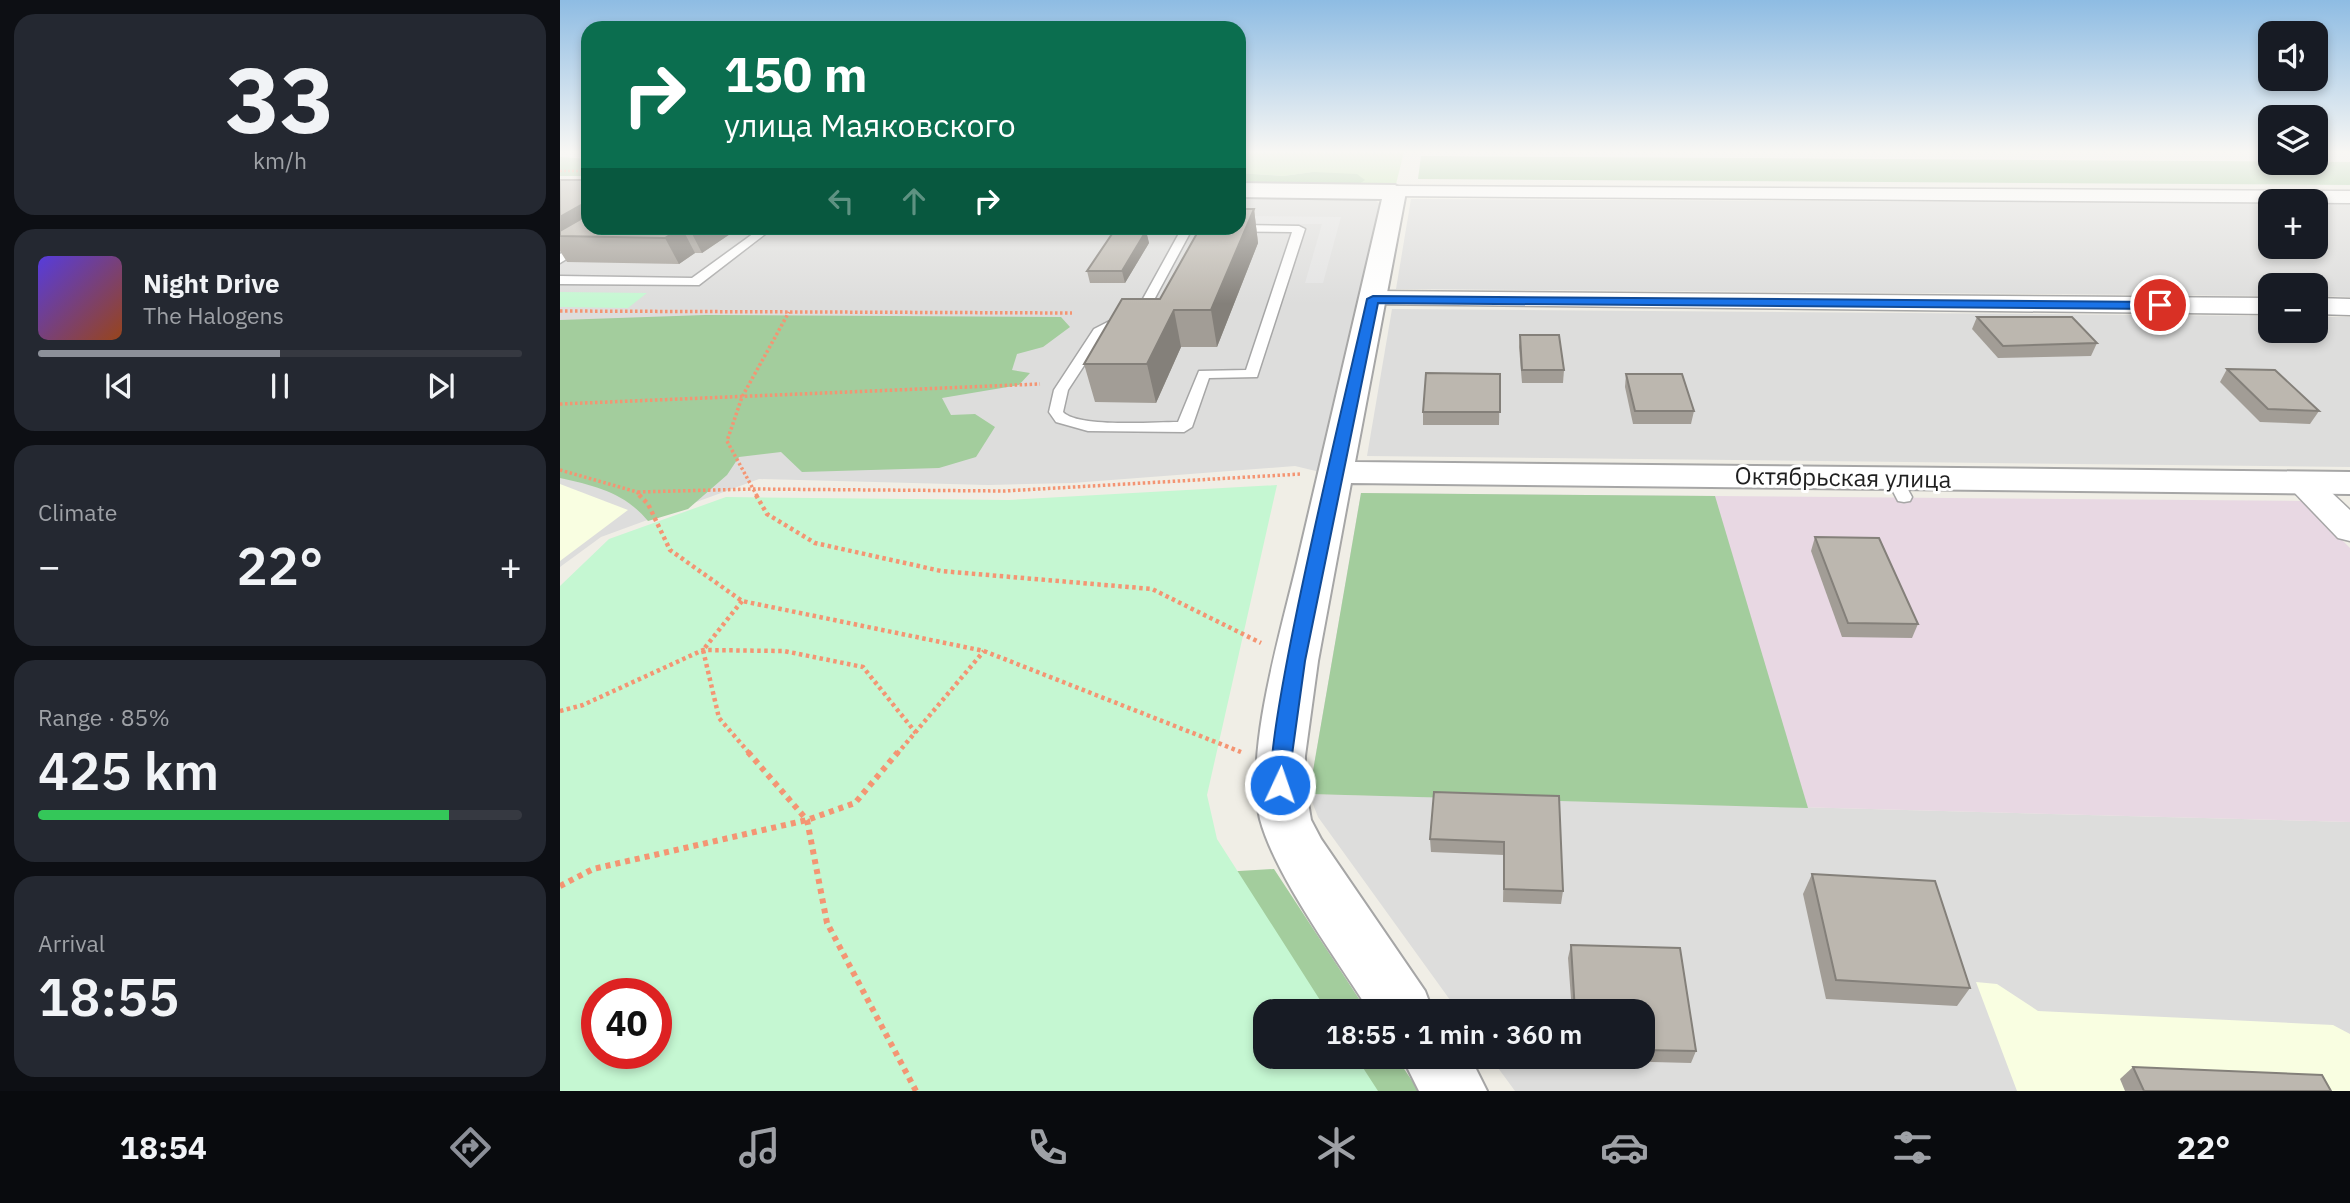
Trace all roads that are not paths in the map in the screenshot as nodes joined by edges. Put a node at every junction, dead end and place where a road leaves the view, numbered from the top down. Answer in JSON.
{"nodes":[{"id":1,"x":1393,"y":203,"type":"edge"},
{"id":2,"x":1246,"y":229,"type":"edge"},
{"id":3,"x":601,"y":235,"type":"edge"},
{"id":4,"x":758,"y":235,"type":"edge"},
{"id":5,"x":1183,"y":235,"type":"edge"},
{"id":6,"x":560,"y":260,"type":"edge"},
{"id":7,"x":560,"y":280,"type":"edge"},
{"id":8,"x":1373,"y":299,"type":"junction"},
{"id":9,"x":2258,"y":306,"type":"edge"},
{"id":10,"x":2328,"y":306,"type":"edge"},
{"id":11,"x":2350,"y":307,"type":"edge"},
{"id":12,"x":1337,"y":472,"type":"junction"},
{"id":13,"x":2302,"y":482,"type":"junction"},
{"id":14,"x":2350,"y":483,"type":"edge"},
{"id":15,"x":2350,"y":530,"type":"edge"},
{"id":16,"x":1396,"y":999,"type":"edge"},
{"id":17,"x":1441,"y":1069,"type":"edge"},
{"id":18,"x":1455,"y":1091,"type":"edge"}],
"edges":[{"from":1,"to":8,"type":"street"},
{"from":2,"to":5,"type":"lane"},
{"from":3,"to":6,"type":"lane"},
{"from":4,"to":7,"type":"lane"},
{"from":8,"to":9,"type":"street"},
{"from":8,"to":12,"type":"street"},
{"from":10,"to":11,"type":"street"},
{"from":12,"to":13,"type":"street","name":"Октябрьская улица"},
{"from":12,"to":16,"type":"street"},
{"from":13,"to":14,"type":"street","name":"Октябрьская улица"},
{"from":13,"to":15,"type":"street"},
{"from":17,"to":18,"type":"street"}]}
